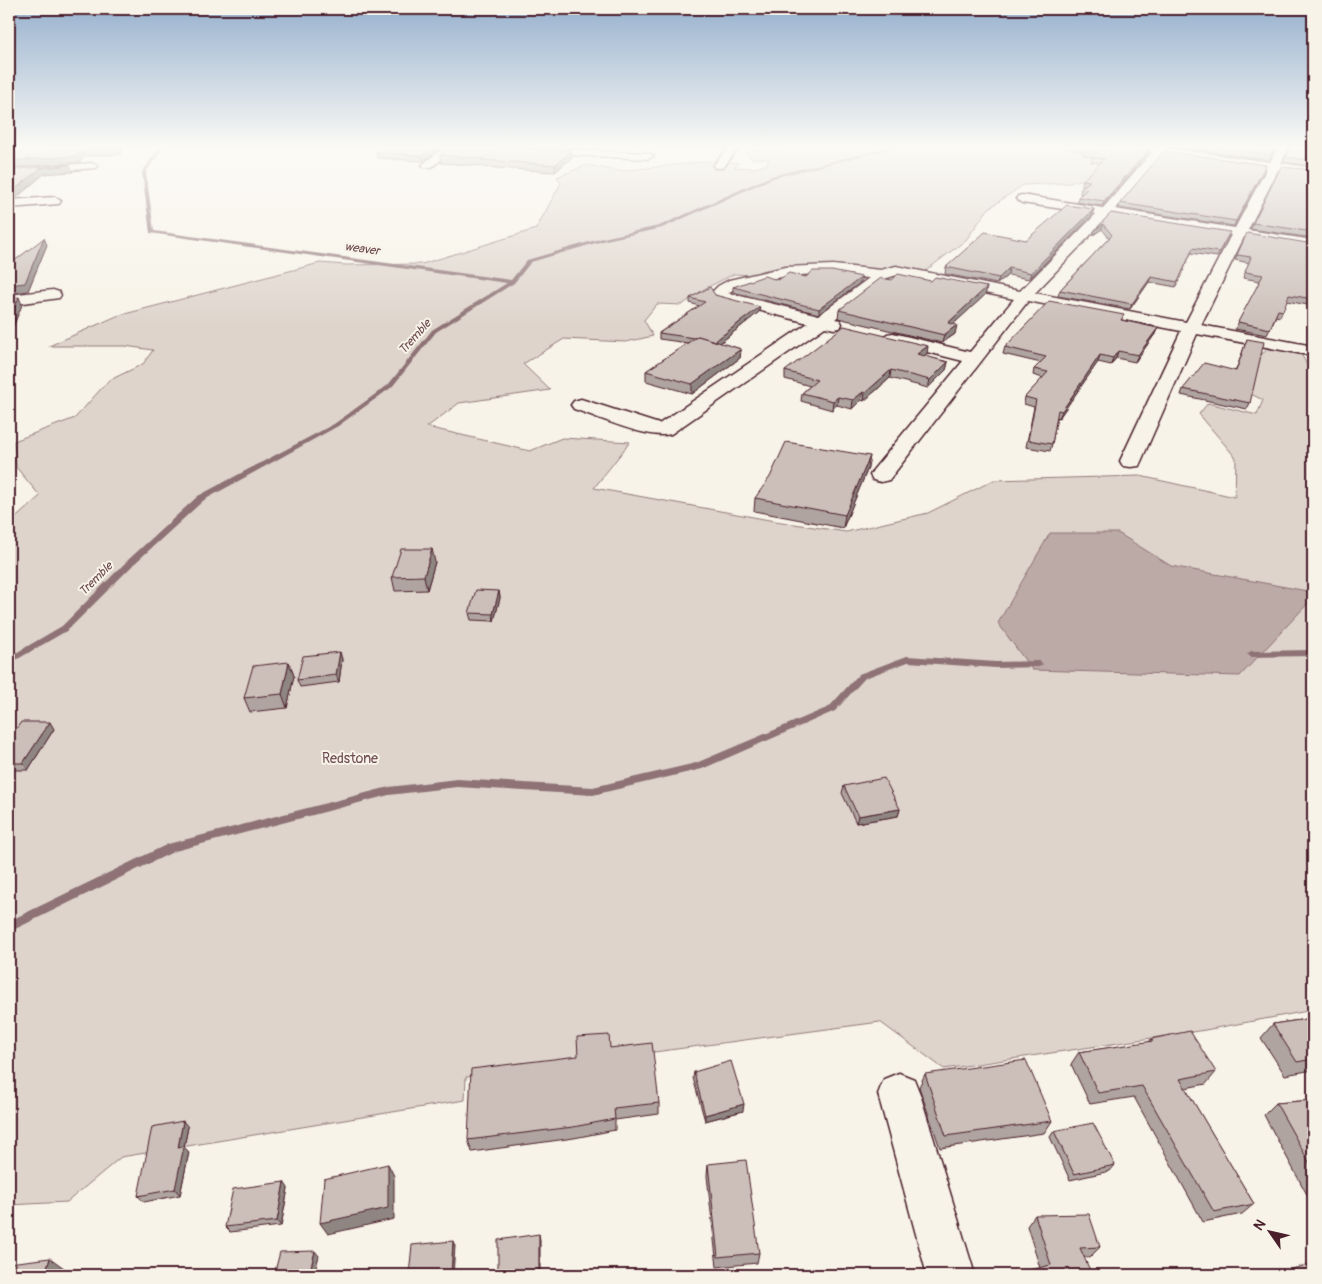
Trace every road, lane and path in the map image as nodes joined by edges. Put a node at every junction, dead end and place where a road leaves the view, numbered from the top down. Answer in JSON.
{"nodes":[{"id":1,"x":1067,"y":206,"type":"edge"},
{"id":2,"x":1111,"y":206,"type":"edge"},
{"id":3,"x":1253,"y":206,"type":"edge"},
{"id":4,"x":1106,"y":212,"type":"junction"},
{"id":5,"x":1240,"y":232,"type":"junction"},
{"id":6,"x":1313,"y":244,"type":"edge"},
{"id":7,"x":882,"y":275,"type":"junction"},
{"id":8,"x":53,"y":295,"type":"dead end"},
{"id":9,"x":1024,"y":296,"type":"junction"},
{"id":10,"x":9,"y":300,"type":"edge"},
{"id":11,"x":822,"y":321,"type":"junction"},
{"id":12,"x":851,"y":328,"type":"edge"},
{"id":13,"x":1191,"y":328,"type":"junction"},
{"id":14,"x":879,"y":335,"type":"edge"},
{"id":15,"x":1313,"y":351,"type":"edge"},
{"id":16,"x":974,"y":358,"type":"junction"},
{"id":17,"x":581,"y":405,"type":"dead end"},
{"id":18,"x":1131,"y":461,"type":"dead end"},
{"id":19,"x":881,"y":475,"type":"dead end"},
{"id":20,"x":899,"y":1094,"type":"dead end"},
{"id":21,"x":951,"y":1275,"type":"edge"}],
"edges":[{"from":1,"to":4,"type":"street"},
{"from":2,"to":4,"type":"street"},
{"from":3,"to":5,"type":"street"},
{"from":4,"to":5,"type":"street"},
{"from":4,"to":9,"type":"street"},
{"from":5,"to":6,"type":"street"},
{"from":5,"to":13,"type":"street"},
{"from":7,"to":9,"type":"street"},
{"from":7,"to":11,"type":"street"},
{"from":7,"to":11,"type":"street"},
{"from":8,"to":10,"type":"street"},
{"from":9,"to":13,"type":"street"},
{"from":9,"to":16,"type":"street"},
{"from":11,"to":12,"type":"street"},
{"from":11,"to":17,"type":"street"},
{"from":13,"to":15,"type":"street"},
{"from":13,"to":18,"type":"street"},
{"from":14,"to":16,"type":"street"},
{"from":16,"to":19,"type":"street"},
{"from":20,"to":21,"type":"street"}]}
